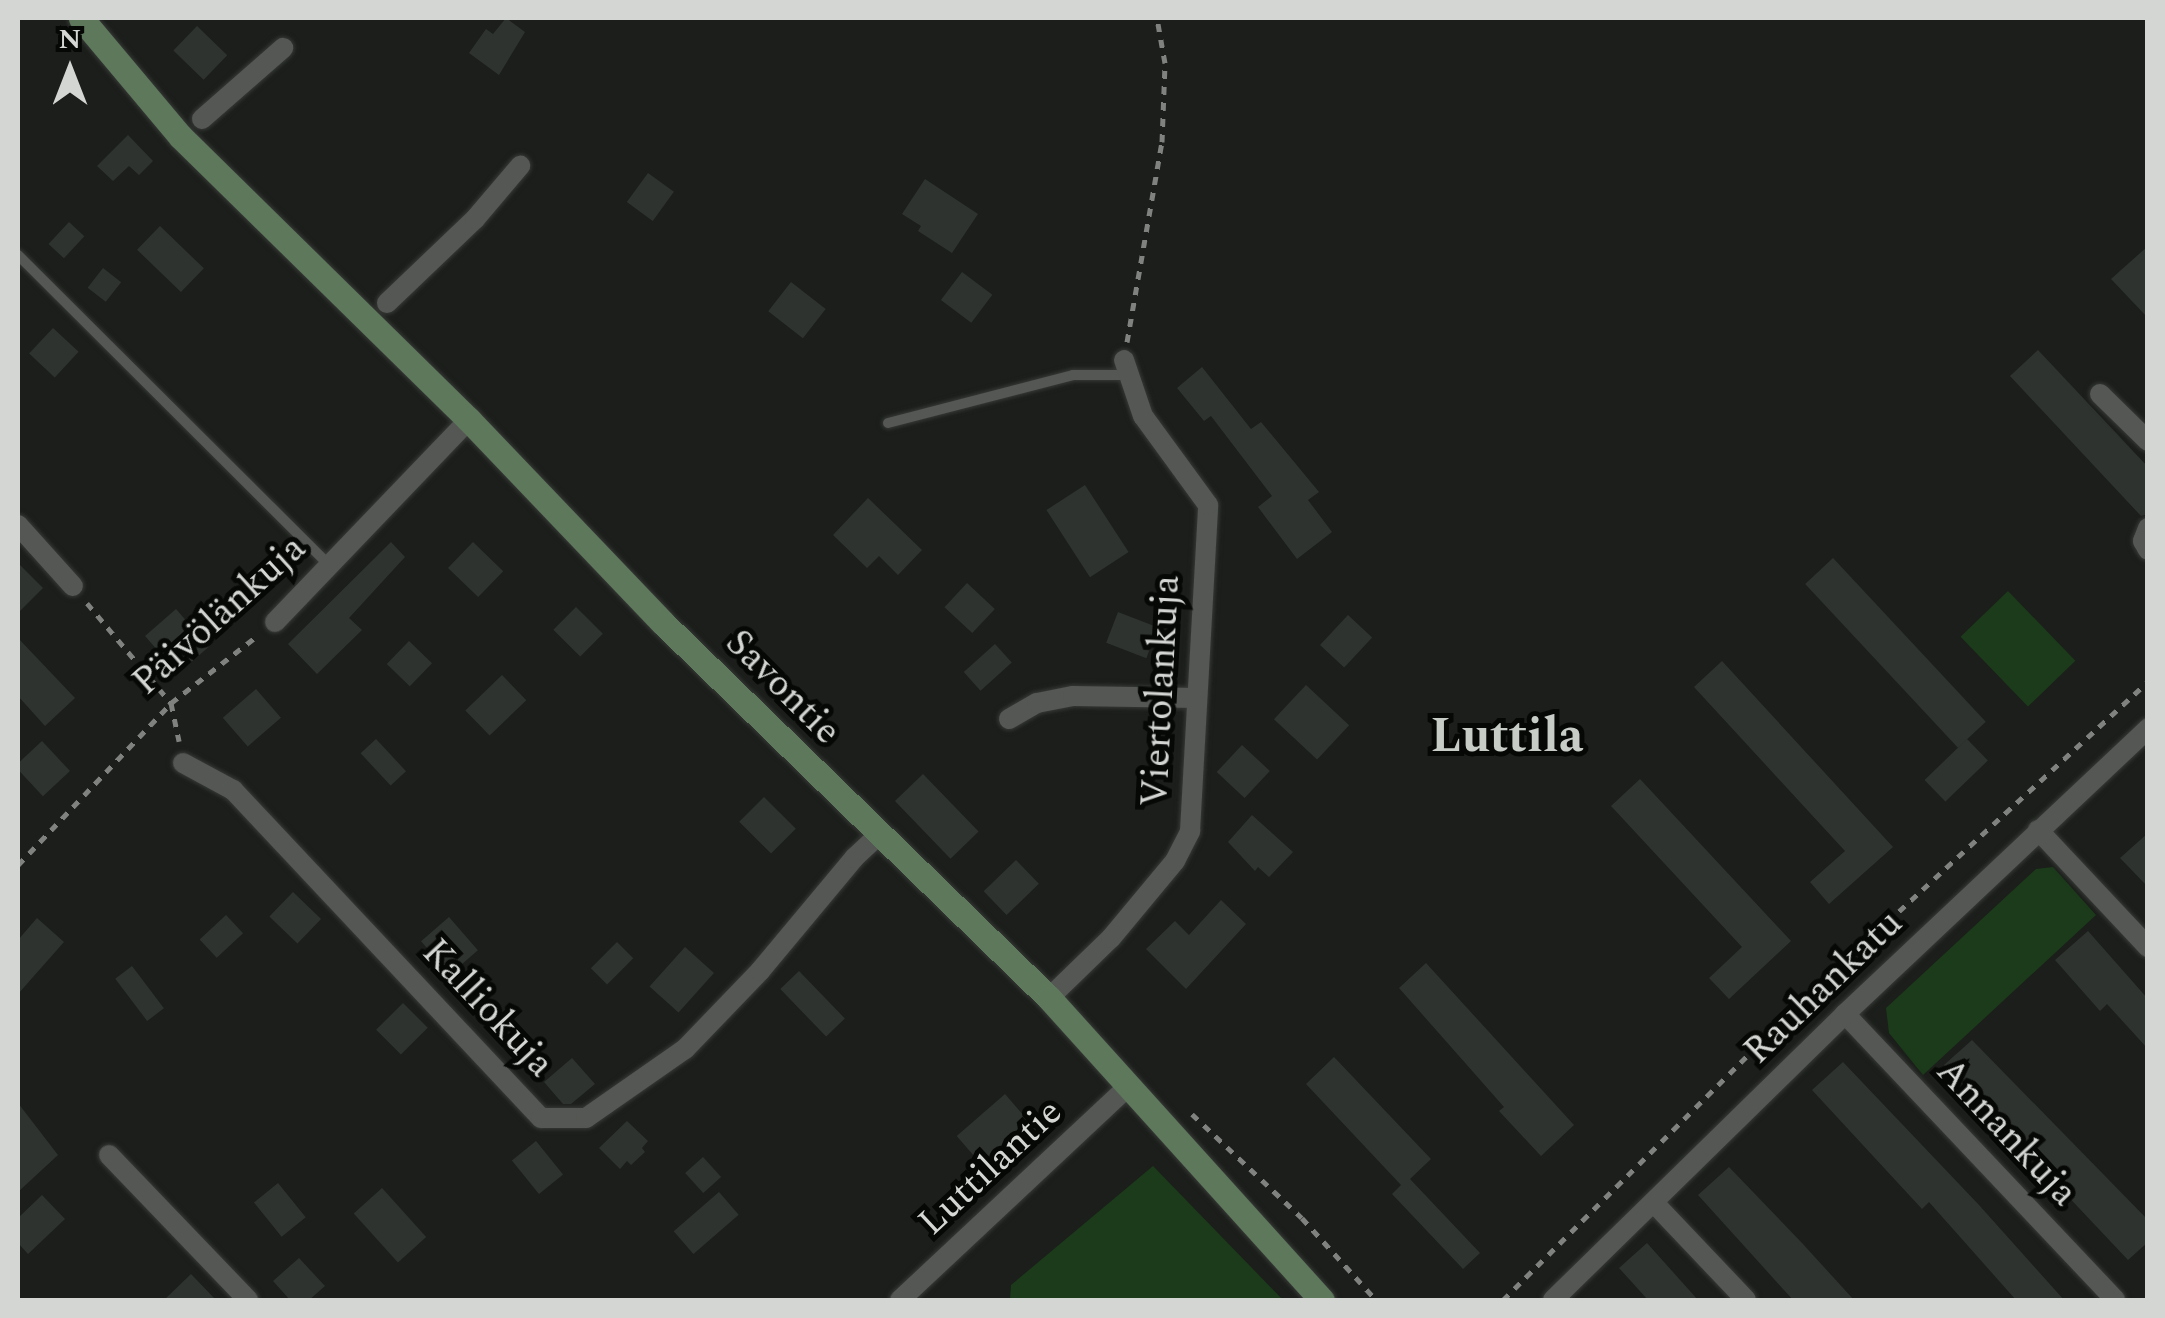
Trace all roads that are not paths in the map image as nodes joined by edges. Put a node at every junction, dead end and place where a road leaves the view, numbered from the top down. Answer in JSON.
{"nodes":[{"id":1,"x":80,"y":18,"type":"edge"},
{"id":2,"x":283,"y":48,"type":"dead end"},
{"id":3,"x":202,"y":119,"type":"dead end"},
{"id":4,"x":520,"y":166,"type":"dead end"},
{"id":5,"x":18,"y":256,"type":"edge"},
{"id":6,"x":387,"y":304,"type":"dead end"},
{"id":7,"x":1126,"y":367,"type":"joint"},
{"id":8,"x":2100,"y":394,"type":"dead end"},
{"id":9,"x":469,"y":420,"type":"junction"},
{"id":10,"x":888,"y":423,"type":"dead end"},
{"id":11,"x":2148,"y":440,"type":"edge"},
{"id":12,"x":18,"y":525,"type":"edge"},
{"id":13,"x":2148,"y":528,"type":"edge"},
{"id":14,"x":2148,"y":550,"type":"edge"},
{"id":15,"x":329,"y":566,"type":"junction"},
{"id":16,"x":73,"y":586,"type":"road end"},
{"id":17,"x":275,"y":622,"type":"road end"},
{"id":18,"x":1197,"y":698,"type":"junction"},
{"id":19,"x":1009,"y":719,"type":"dead end"},
{"id":20,"x":2148,"y":728,"type":"edge"},
{"id":21,"x":184,"y":764,"type":"road end"},
{"id":22,"x":2038,"y":830,"type":"junction"},
{"id":23,"x":878,"y":836,"type":"junction"},
{"id":24,"x":2148,"y":948,"type":"edge"},
{"id":25,"x":1049,"y":998,"type":"junction"},
{"id":26,"x":1845,"y":1014,"type":"junction"},
{"id":27,"x":1129,"y":1086,"type":"junction"},
{"id":28,"x":109,"y":1155,"type":"dead end"},
{"id":29,"x":1654,"y":1204,"type":"junction"},
{"id":30,"x":248,"y":1300,"type":"edge"},
{"id":31,"x":900,"y":1300,"type":"edge"},
{"id":32,"x":1322,"y":1300,"type":"edge"},
{"id":33,"x":1553,"y":1300,"type":"edge"},
{"id":34,"x":1746,"y":1300,"type":"edge"},
{"id":35,"x":2116,"y":1300,"type":"edge"}],
"edges":[{"from":1,"to":9,"type":"street","name":"Savontie"},
{"from":2,"to":3,"type":"street"},
{"from":4,"to":6,"type":"street"},
{"from":5,"to":15,"type":"lane"},
{"from":7,"to":10,"type":"lane"},
{"from":7,"to":18,"type":"street","name":"Viertolankuja"},
{"from":8,"to":11,"type":"street"},
{"from":9,"to":15,"type":"street","name":"Päivölänkuja"},
{"from":9,"to":23,"type":"street","name":"Savontie"},
{"from":12,"to":16,"type":"street"},
{"from":13,"to":14,"type":"street"},
{"from":15,"to":17,"type":"street","name":"Päivölänkuja"},
{"from":18,"to":19,"type":"street"},
{"from":18,"to":25,"type":"street","name":"Viertolankuja"},
{"from":20,"to":22,"type":"street","name":"Rauhankatu"},
{"from":21,"to":23,"type":"street","name":"Kalliokuja"},
{"from":22,"to":24,"type":"street"},
{"from":22,"to":26,"type":"street","name":"Rauhankatu"},
{"from":23,"to":25,"type":"street","name":"Savontie"},
{"from":25,"to":27,"type":"street","name":"Savontie"},
{"from":26,"to":29,"type":"street","name":"Rauhankatu"},
{"from":26,"to":35,"type":"street","name":"Annankuja"},
{"from":27,"to":31,"type":"street","name":"Luttilantie"},
{"from":27,"to":32,"type":"street","name":"Savontie"},
{"from":28,"to":30,"type":"street"},
{"from":29,"to":33,"type":"street","name":"Rauhankatu"},
{"from":29,"to":34,"type":"street"}]}
